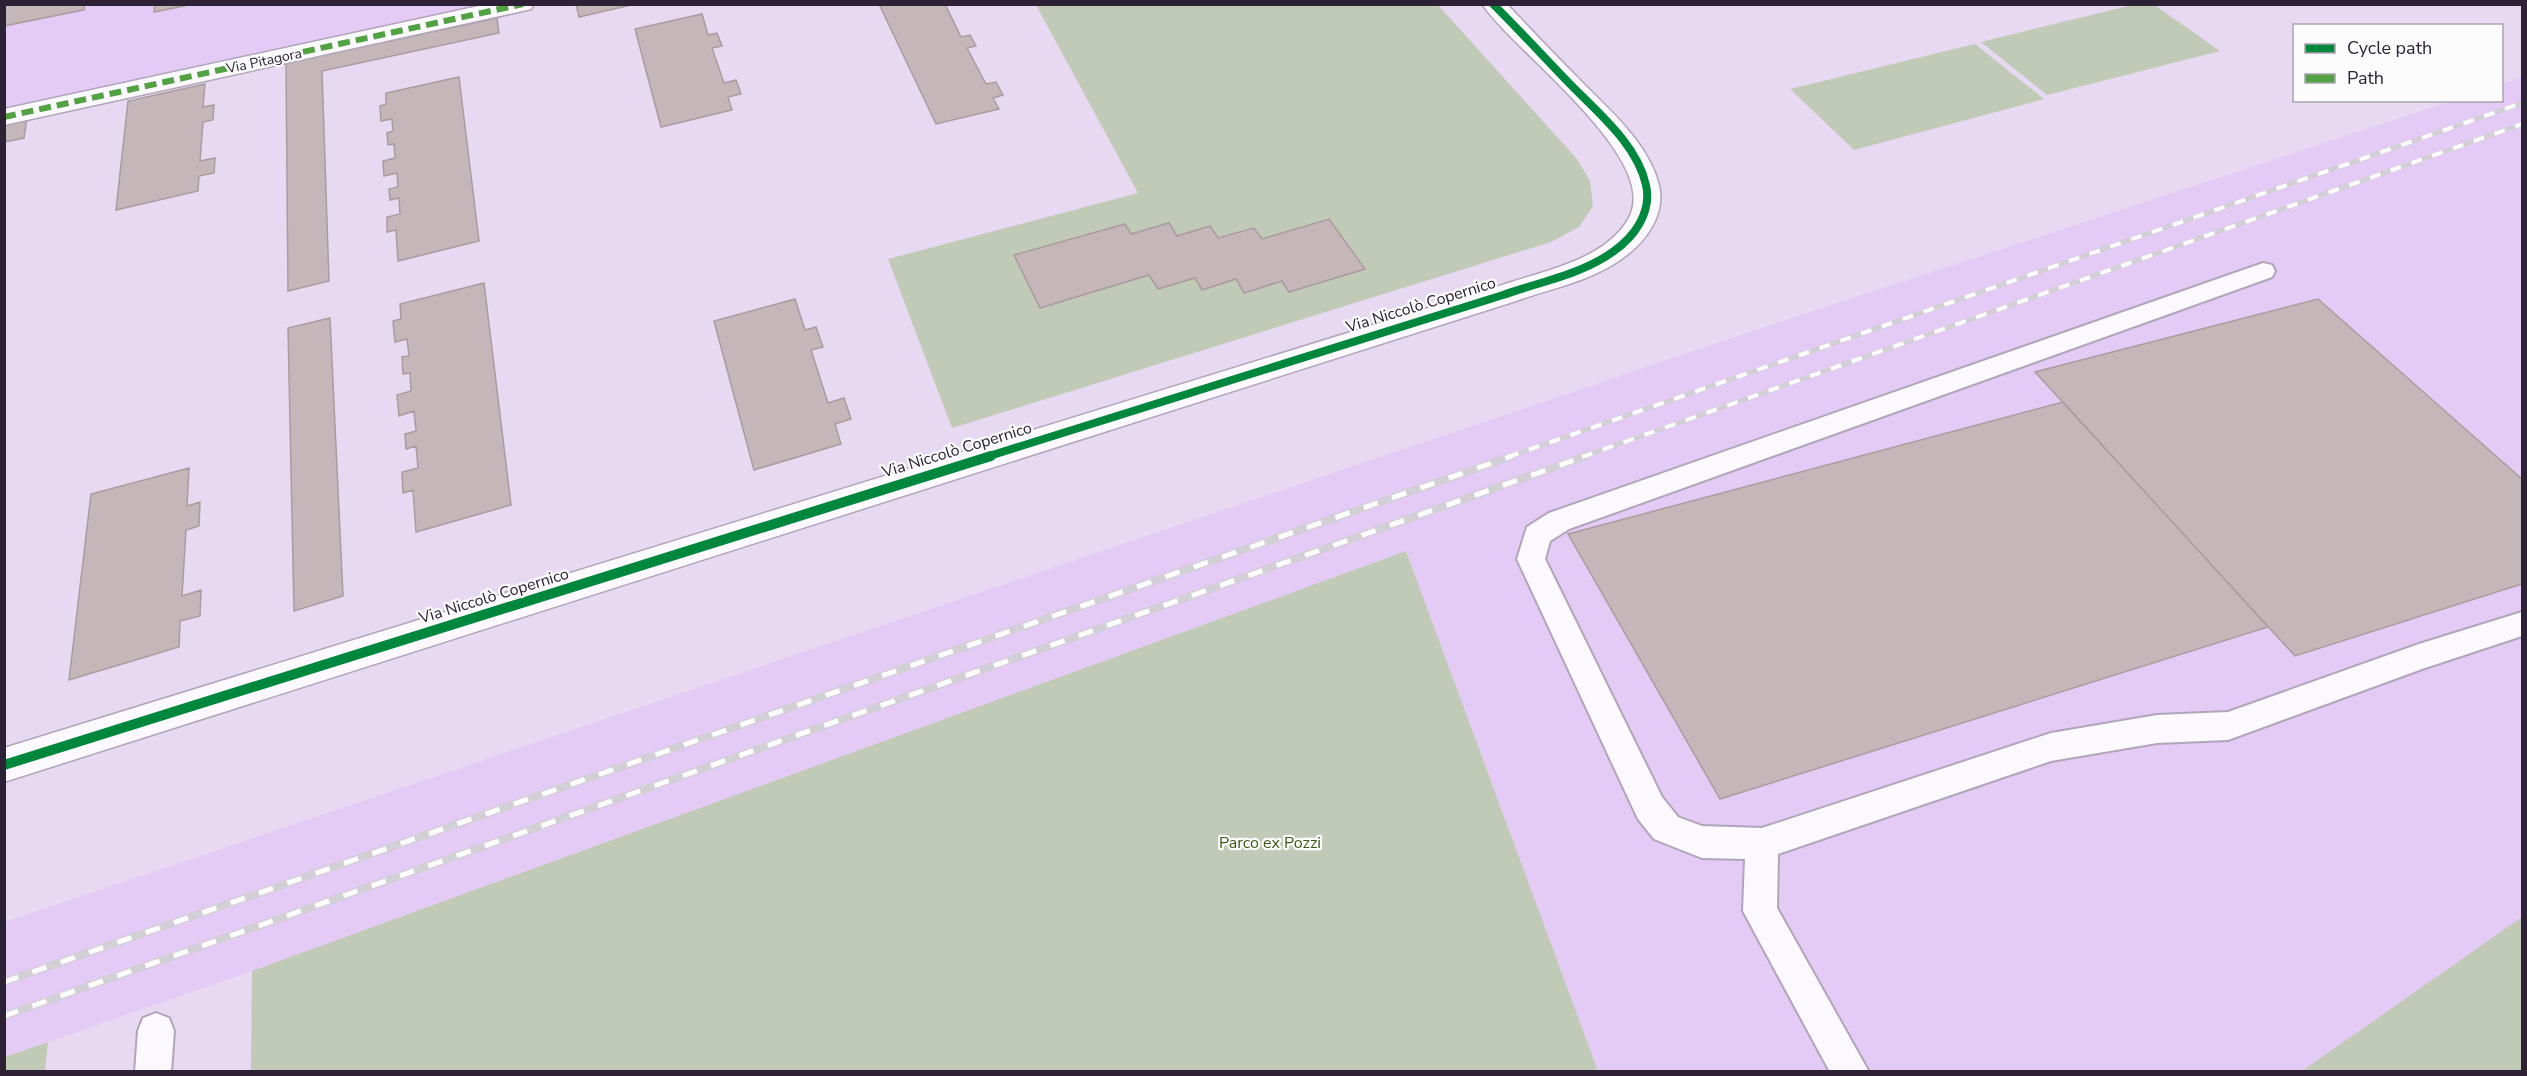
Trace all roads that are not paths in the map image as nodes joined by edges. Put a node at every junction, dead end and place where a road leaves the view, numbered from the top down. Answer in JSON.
{"nodes":[{"id":1,"x":523,"y":4,"type":"edge"},
{"id":2,"x":1493,"y":4,"type":"edge"},
{"id":3,"x":4,"y":117,"type":"edge"},
{"id":4,"x":2263,"y":271,"type":"dead end"},
{"id":5,"x":2523,"y":624,"type":"edge"},
{"id":6,"x":4,"y":765,"type":"edge"},
{"id":7,"x":1762,"y":844,"type":"junction"},
{"id":8,"x":156,"y":1031,"type":"dead end"},
{"id":9,"x":153,"y":1071,"type":"edge"},
{"id":10,"x":1851,"y":1071,"type":"edge"}],
"edges":[{"from":1,"to":3,"type":"street","name":"Via Pitagora"},
{"from":2,"to":6,"type":"street","name":"Via Niccolò Copernico"},
{"from":4,"to":7,"type":"lane"},
{"from":5,"to":7,"type":"lane"},
{"from":7,"to":10,"type":"lane"},
{"from":8,"to":9,"type":"lane"}]}
